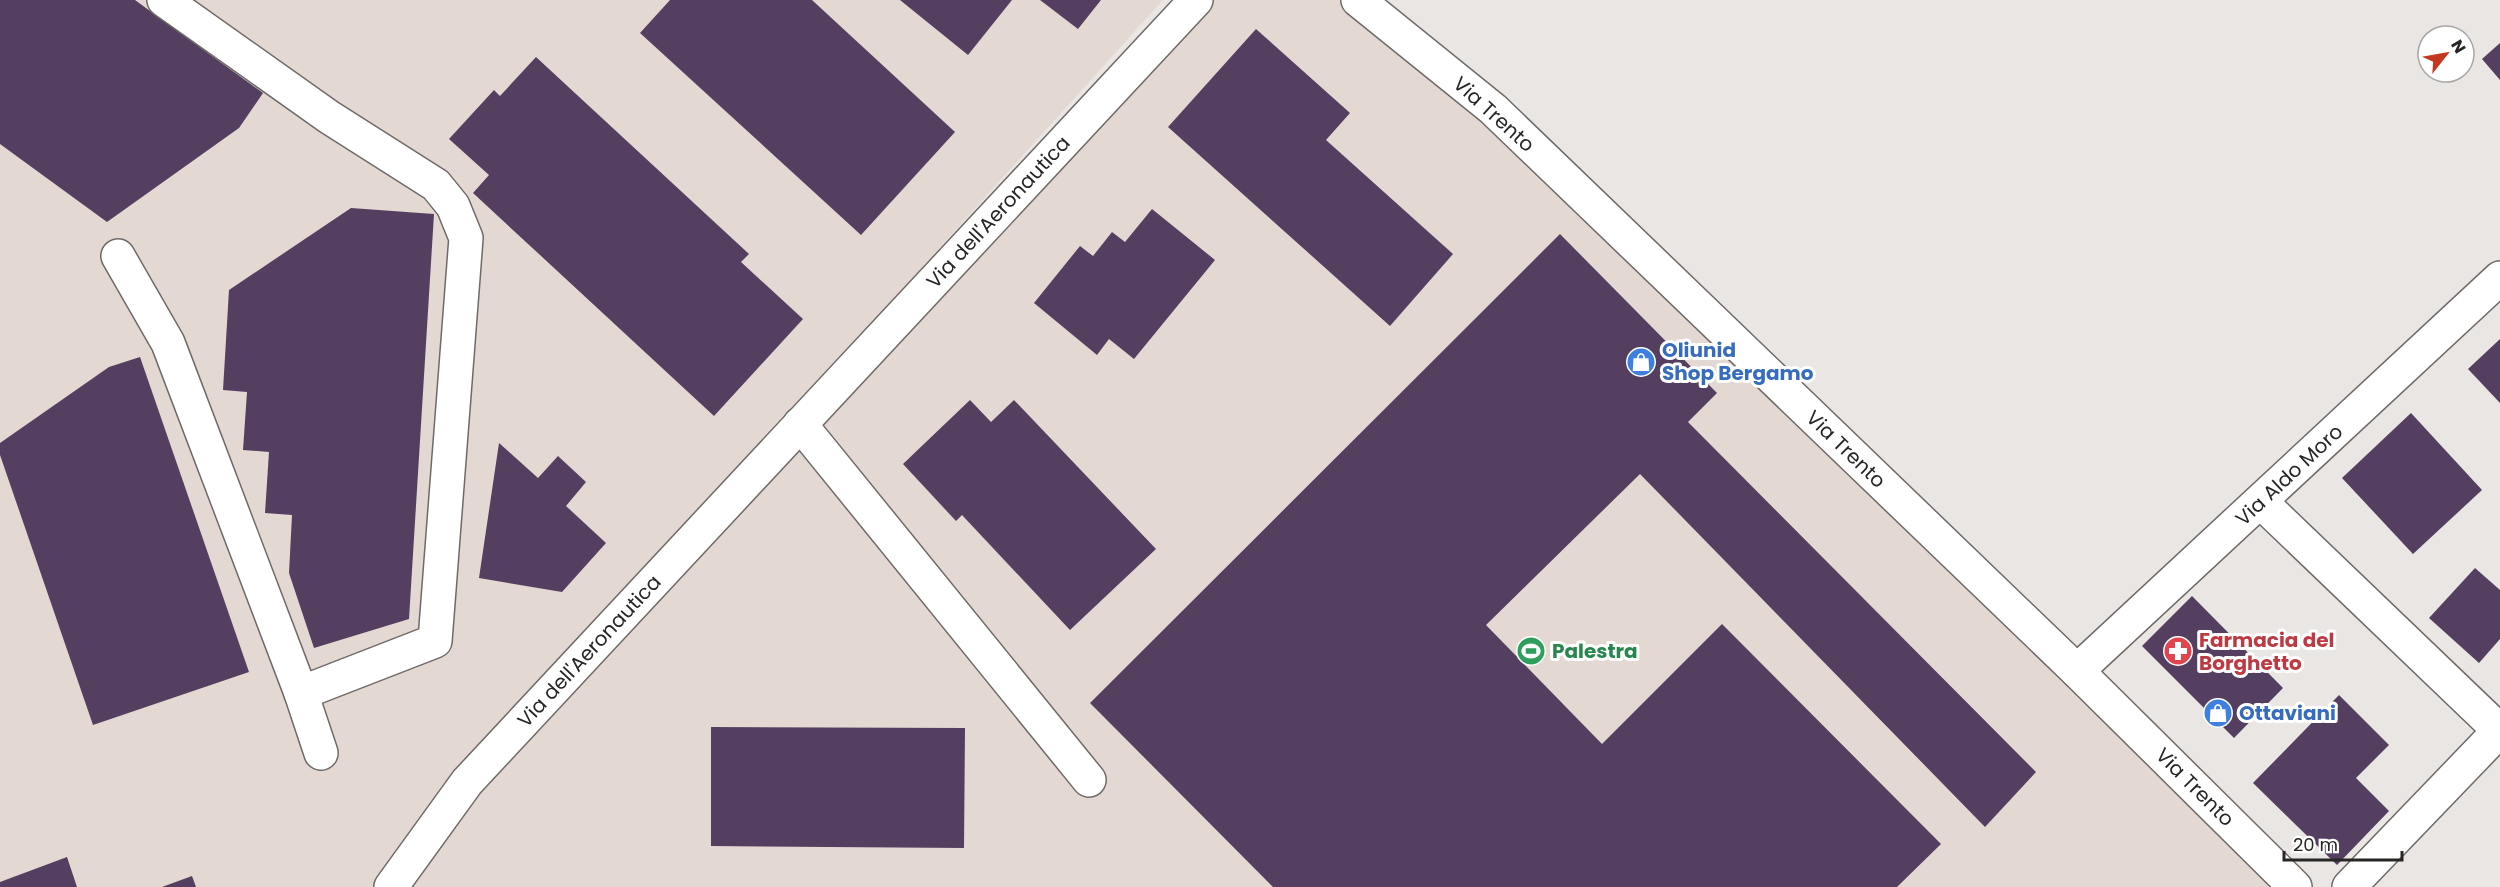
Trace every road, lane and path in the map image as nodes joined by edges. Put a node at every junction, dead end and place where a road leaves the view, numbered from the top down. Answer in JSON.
{"nodes":[{"id":1,"x":164,"y":0,"type":"edge"},
{"id":2,"x":1196,"y":0,"type":"edge"},
{"id":3,"x":1358,"y":0,"type":"edge"},
{"id":4,"x":118,"y":256,"type":"dead end"},
{"id":5,"x":2500,"y":278,"type":"edge"},
{"id":6,"x":800,"y":424,"type":"junction"},
{"id":7,"x":2261,"y":502,"type":"junction"},
{"id":8,"x":2077,"y":671,"type":"junction"},
{"id":9,"x":301,"y":693,"type":"junction"},
{"id":10,"x":2500,"y":731,"type":"edge"},
{"id":11,"x":321,"y":753,"type":"dead end"},
{"id":12,"x":1089,"y":780,"type":"dead end"},
{"id":13,"x":391,"y":887,"type":"edge"},
{"id":14,"x":2295,"y":887,"type":"edge"},
{"id":15,"x":2349,"y":887,"type":"edge"}],
"edges":[{"from":1,"to":9,"type":"street"},
{"from":2,"to":6,"type":"street","name":"Via dell'Aeronautica"},
{"from":3,"to":8,"type":"street","name":"Via Trento"},
{"from":4,"to":9,"type":"street"},
{"from":5,"to":7,"type":"street","name":"Via Aldo Moro"},
{"from":6,"to":12,"type":"street"},
{"from":6,"to":13,"type":"street","name":"Via dell'Aeronautica"},
{"from":7,"to":8,"type":"street","name":"Via Aldo Moro"},
{"from":7,"to":10,"type":"street"},
{"from":8,"to":14,"type":"street","name":"Via Trento"},
{"from":9,"to":11,"type":"street"},
{"from":10,"to":15,"type":"street"}]}
